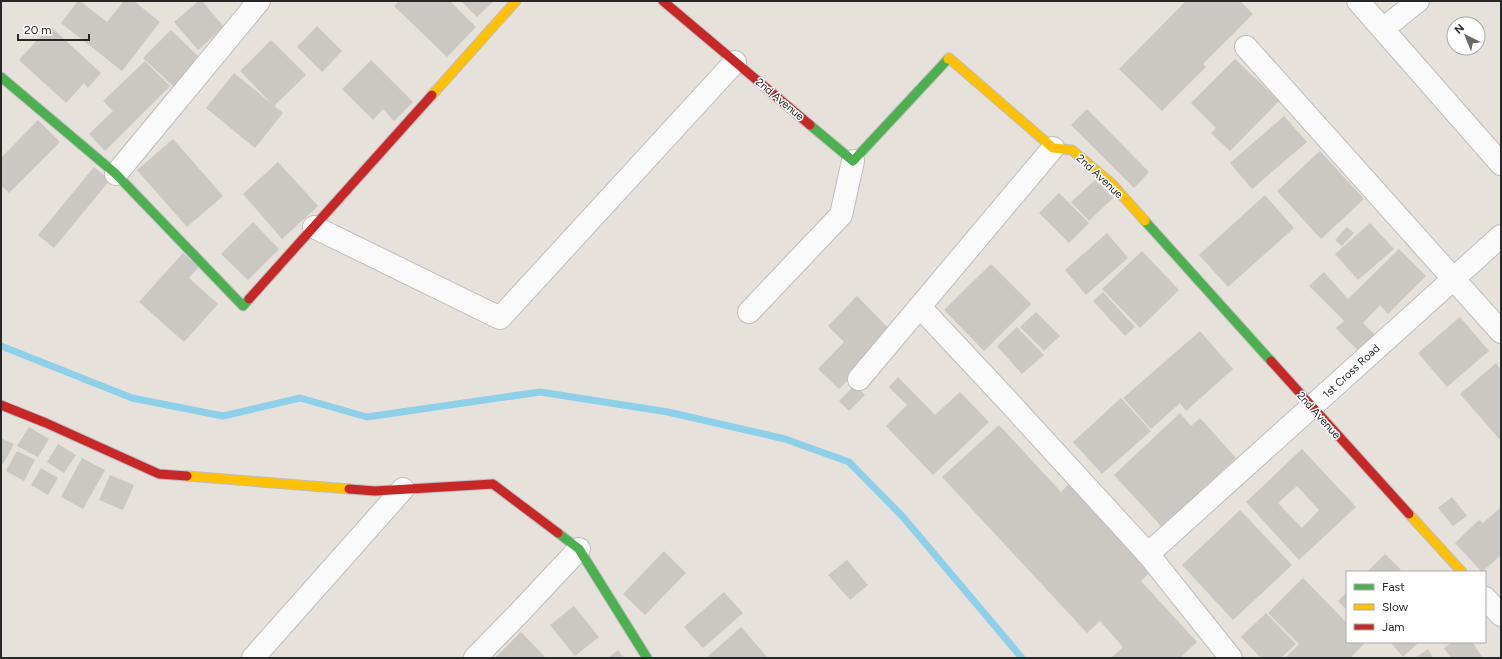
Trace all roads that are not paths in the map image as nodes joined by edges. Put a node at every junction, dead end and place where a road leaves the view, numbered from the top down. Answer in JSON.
{"nodes":[{"id":1,"x":259,"y":1,"type":"edge"},
{"id":2,"x":516,"y":1,"type":"edge"},
{"id":3,"x":663,"y":1,"type":"edge"},
{"id":4,"x":1358,"y":1,"type":"edge"},
{"id":5,"x":1418,"y":1,"type":"edge"},
{"id":6,"x":1383,"y":29,"type":"junction"},
{"id":7,"x":1246,"y":47,"type":"dead end"},
{"id":8,"x":736,"y":62,"type":"junction"},
{"id":9,"x":1,"y":77,"type":"edge"},
{"id":10,"x":1052,"y":148,"type":"junction"},
{"id":11,"x":853,"y":161,"type":"junction"},
{"id":12,"x":1501,"y":164,"type":"edge"},
{"id":13,"x":116,"y":174,"type":"junction"},
{"id":14,"x":314,"y":227,"type":"junction"},
{"id":15,"x":1501,"y":236,"type":"edge"},
{"id":16,"x":1453,"y":278,"type":"junction"},
{"id":17,"x":920,"y":307,"type":"junction"},
{"id":18,"x":749,"y":312,"type":"dead end"},
{"id":19,"x":1501,"y":332,"type":"edge"},
{"id":20,"x":859,"y":379,"type":"dead end"},
{"id":21,"x":1,"y":406,"type":"edge"},
{"id":22,"x":1312,"y":407,"type":"junction"},
{"id":23,"x":403,"y":490,"type":"junction"},
{"id":24,"x":579,"y":548,"type":"junction"},
{"id":25,"x":1148,"y":554,"type":"junction"},
{"id":26,"x":1461,"y":571,"type":"edge"},
{"id":27,"x":1486,"y":599,"type":"edge"},
{"id":28,"x":1501,"y":615,"type":"edge"},
{"id":29,"x":253,"y":658,"type":"edge"},
{"id":30,"x":475,"y":658,"type":"edge"},
{"id":31,"x":647,"y":658,"type":"edge"},
{"id":32,"x":1231,"y":658,"type":"edge"}],
"edges":[{"from":1,"to":13,"type":"street"},
{"from":2,"to":14,"type":"street"},
{"from":3,"to":8,"type":"street","name":"2nd Avenue"},
{"from":4,"to":6,"type":"street"},
{"from":5,"to":6,"type":"street"},
{"from":6,"to":12,"type":"street"},
{"from":7,"to":16,"type":"street"},
{"from":8,"to":11,"type":"street","name":"2nd Avenue"},
{"from":8,"to":14,"type":"street"},
{"from":9,"to":13,"type":"street"},
{"from":10,"to":11,"type":"street"},
{"from":10,"to":17,"type":"street"},
{"from":10,"to":22,"type":"street","name":"2nd Avenue"},
{"from":11,"to":18,"type":"street"},
{"from":13,"to":14,"type":"street"},
{"from":15,"to":16,"type":"street","name":"1st Cross Road"},
{"from":16,"to":19,"type":"street"},
{"from":16,"to":22,"type":"street","name":"1st Cross Road"},
{"from":17,"to":20,"type":"street"},
{"from":17,"to":25,"type":"street"},
{"from":21,"to":23,"type":"street"},
{"from":22,"to":25,"type":"street","name":"1st Cross Road"},
{"from":22,"to":26,"type":"street","name":"2nd Avenue"},
{"from":23,"to":24,"type":"street"},
{"from":23,"to":29,"type":"street"},
{"from":24,"to":30,"type":"street"},
{"from":24,"to":31,"type":"street"},
{"from":25,"to":32,"type":"street"},
{"from":27,"to":28,"type":"street"}]}
